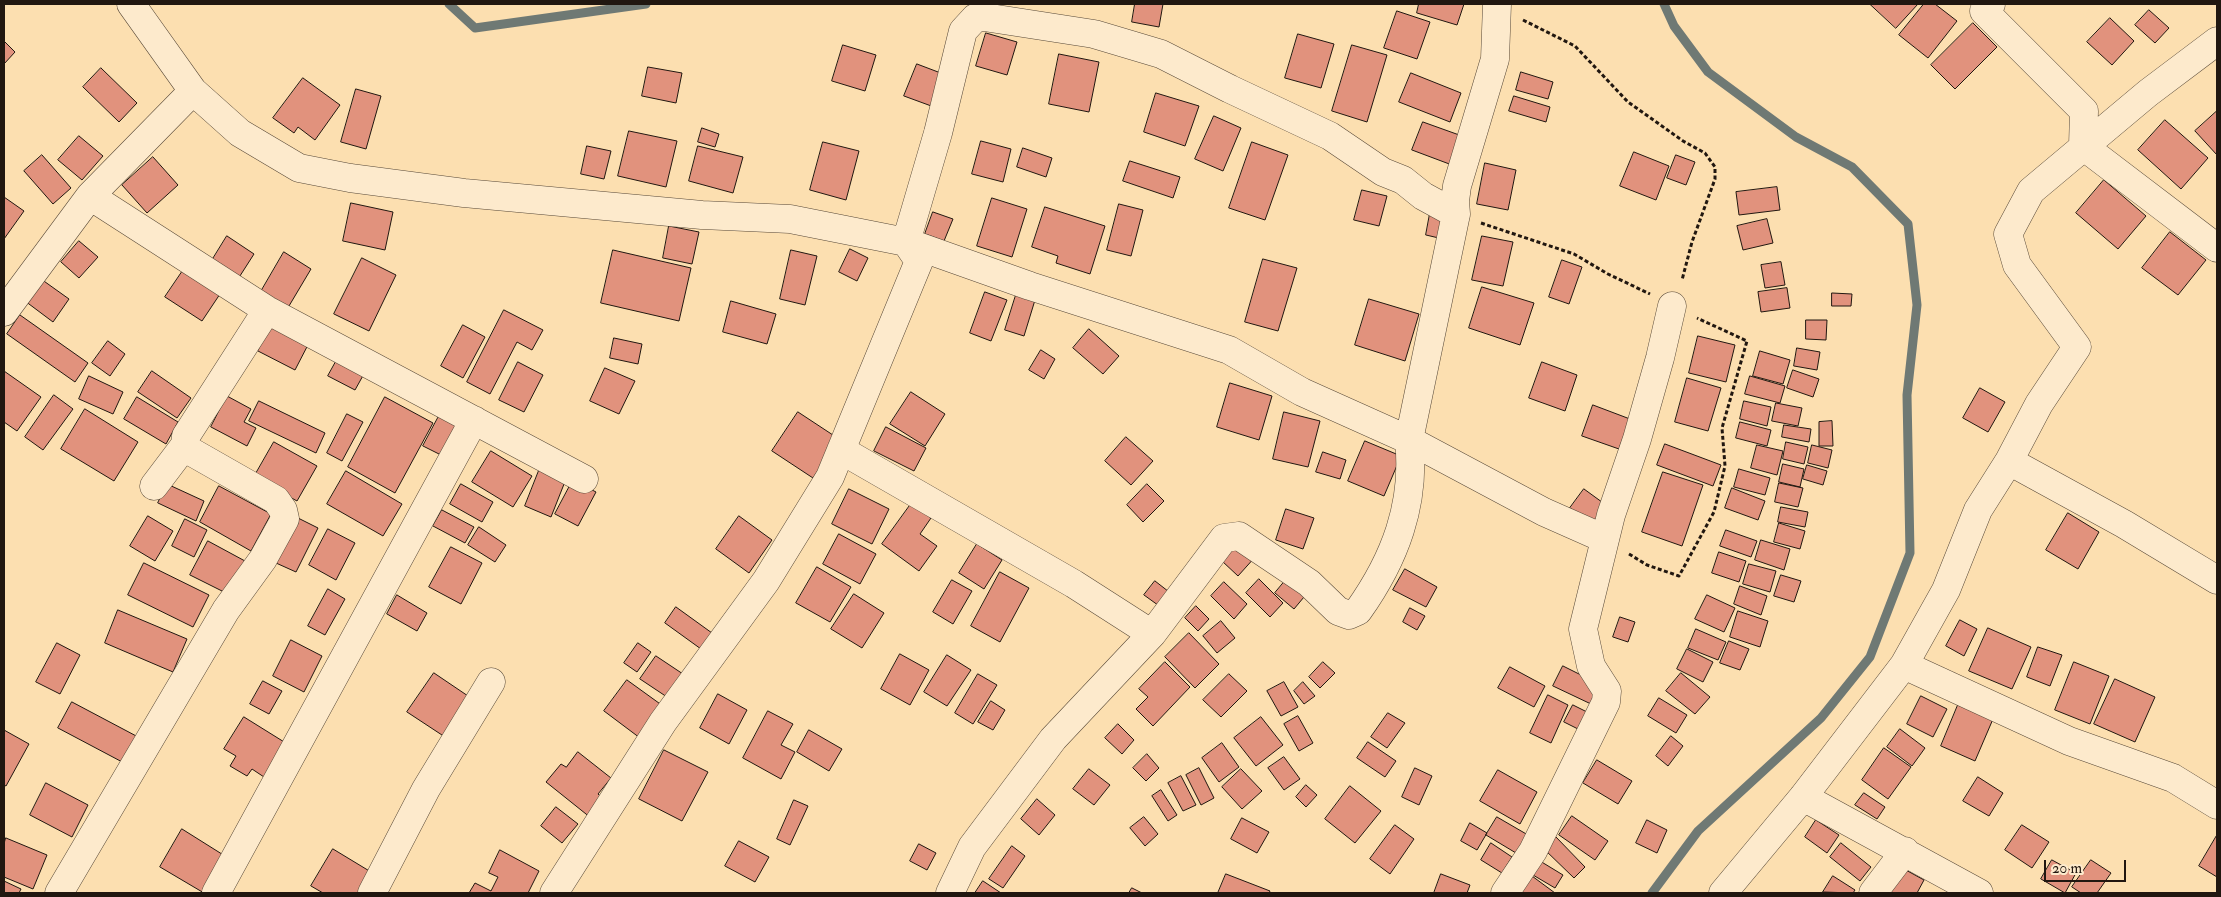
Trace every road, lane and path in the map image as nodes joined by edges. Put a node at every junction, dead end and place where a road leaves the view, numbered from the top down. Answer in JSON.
{"nodes":[{"id":1,"x":131,"y":4,"type":"edge"},
{"id":2,"x":1984,"y":6,"type":"edge"},
{"id":3,"x":1508,"y":11,"type":"edge"},
{"id":4,"x":2217,"y":41,"type":"edge"},
{"id":5,"x":193,"y":91,"type":"junction"},
{"id":6,"x":2083,"y":146,"type":"junction"},
{"id":7,"x":90,"y":196,"type":"junction"},
{"id":8,"x":1456,"y":214,"type":"junction"},
{"id":9,"x":906,"y":242,"type":"junction"},
{"id":10,"x":2217,"y":248,"type":"edge"},
{"id":11,"x":1672,"y":306,"type":"junction"},
{"id":12,"x":267,"y":310,"type":"junction"},
{"id":13,"x":4,"y":312,"type":"edge"},
{"id":14,"x":474,"y":420,"type":"junction"},
{"id":15,"x":1410,"y":440,"type":"junction"},
{"id":16,"x":185,"y":445,"type":"junction"},
{"id":17,"x":841,"y":450,"type":"junction"},
{"id":18,"x":2009,"y":461,"type":"junction"},
{"id":19,"x":584,"y":479,"type":"dead end"},
{"id":20,"x":154,"y":486,"type":"dead end"},
{"id":21,"x":1605,"y":539,"type":"junction"},
{"id":22,"x":2217,"y":580,"type":"edge"},
{"id":23,"x":1152,"y":634,"type":"junction"},
{"id":24,"x":1904,"y":665,"type":"junction"},
{"id":25,"x":492,"y":682,"type":"dead end"},
{"id":26,"x":1803,"y":797,"type":"junction"},
{"id":27,"x":2217,"y":805,"type":"edge"},
{"id":28,"x":1905,"y":851,"type":"junction"},
{"id":29,"x":59,"y":893,"type":"edge"},
{"id":30,"x":216,"y":893,"type":"edge"},
{"id":31,"x":372,"y":893,"type":"edge"},
{"id":32,"x":554,"y":893,"type":"edge"},
{"id":33,"x":950,"y":893,"type":"edge"},
{"id":34,"x":1505,"y":893,"type":"edge"},
{"id":35,"x":1723,"y":893,"type":"edge"},
{"id":36,"x":1873,"y":893,"type":"edge"},
{"id":37,"x":1979,"y":893,"type":"edge"}],
"edges":[{"from":1,"to":5,"type":"street"},
{"from":2,"to":6,"type":"street"},
{"from":3,"to":8,"type":"street"},
{"from":3,"to":11,"type":"path"},
{"from":4,"to":6,"type":"street"},
{"from":5,"to":7,"type":"street"},
{"from":5,"to":9,"type":"street"},
{"from":6,"to":10,"type":"street"},
{"from":6,"to":18,"type":"street"},
{"from":7,"to":12,"type":"street"},
{"from":7,"to":13,"type":"street"},
{"from":8,"to":9,"type":"street"},
{"from":8,"to":11,"type":"path"},
{"from":8,"to":15,"type":"street"},
{"from":9,"to":15,"type":"street"},
{"from":9,"to":17,"type":"street"},
{"from":11,"to":21,"type":"street"},
{"from":11,"to":21,"type":"path"},
{"from":12,"to":14,"type":"street"},
{"from":12,"to":16,"type":"street"},
{"from":14,"to":19,"type":"street"},
{"from":14,"to":30,"type":"street"},
{"from":15,"to":21,"type":"street"},
{"from":15,"to":23,"type":"street"},
{"from":16,"to":20,"type":"street"},
{"from":16,"to":29,"type":"street"},
{"from":17,"to":23,"type":"street"},
{"from":17,"to":32,"type":"street"},
{"from":18,"to":22,"type":"street"},
{"from":18,"to":24,"type":"street"},
{"from":21,"to":34,"type":"street"},
{"from":23,"to":33,"type":"street"},
{"from":24,"to":26,"type":"street"},
{"from":24,"to":27,"type":"street"},
{"from":25,"to":31,"type":"street"},
{"from":26,"to":28,"type":"street"},
{"from":26,"to":35,"type":"street"},
{"from":28,"to":36,"type":"street"},
{"from":28,"to":37,"type":"street"}]}
